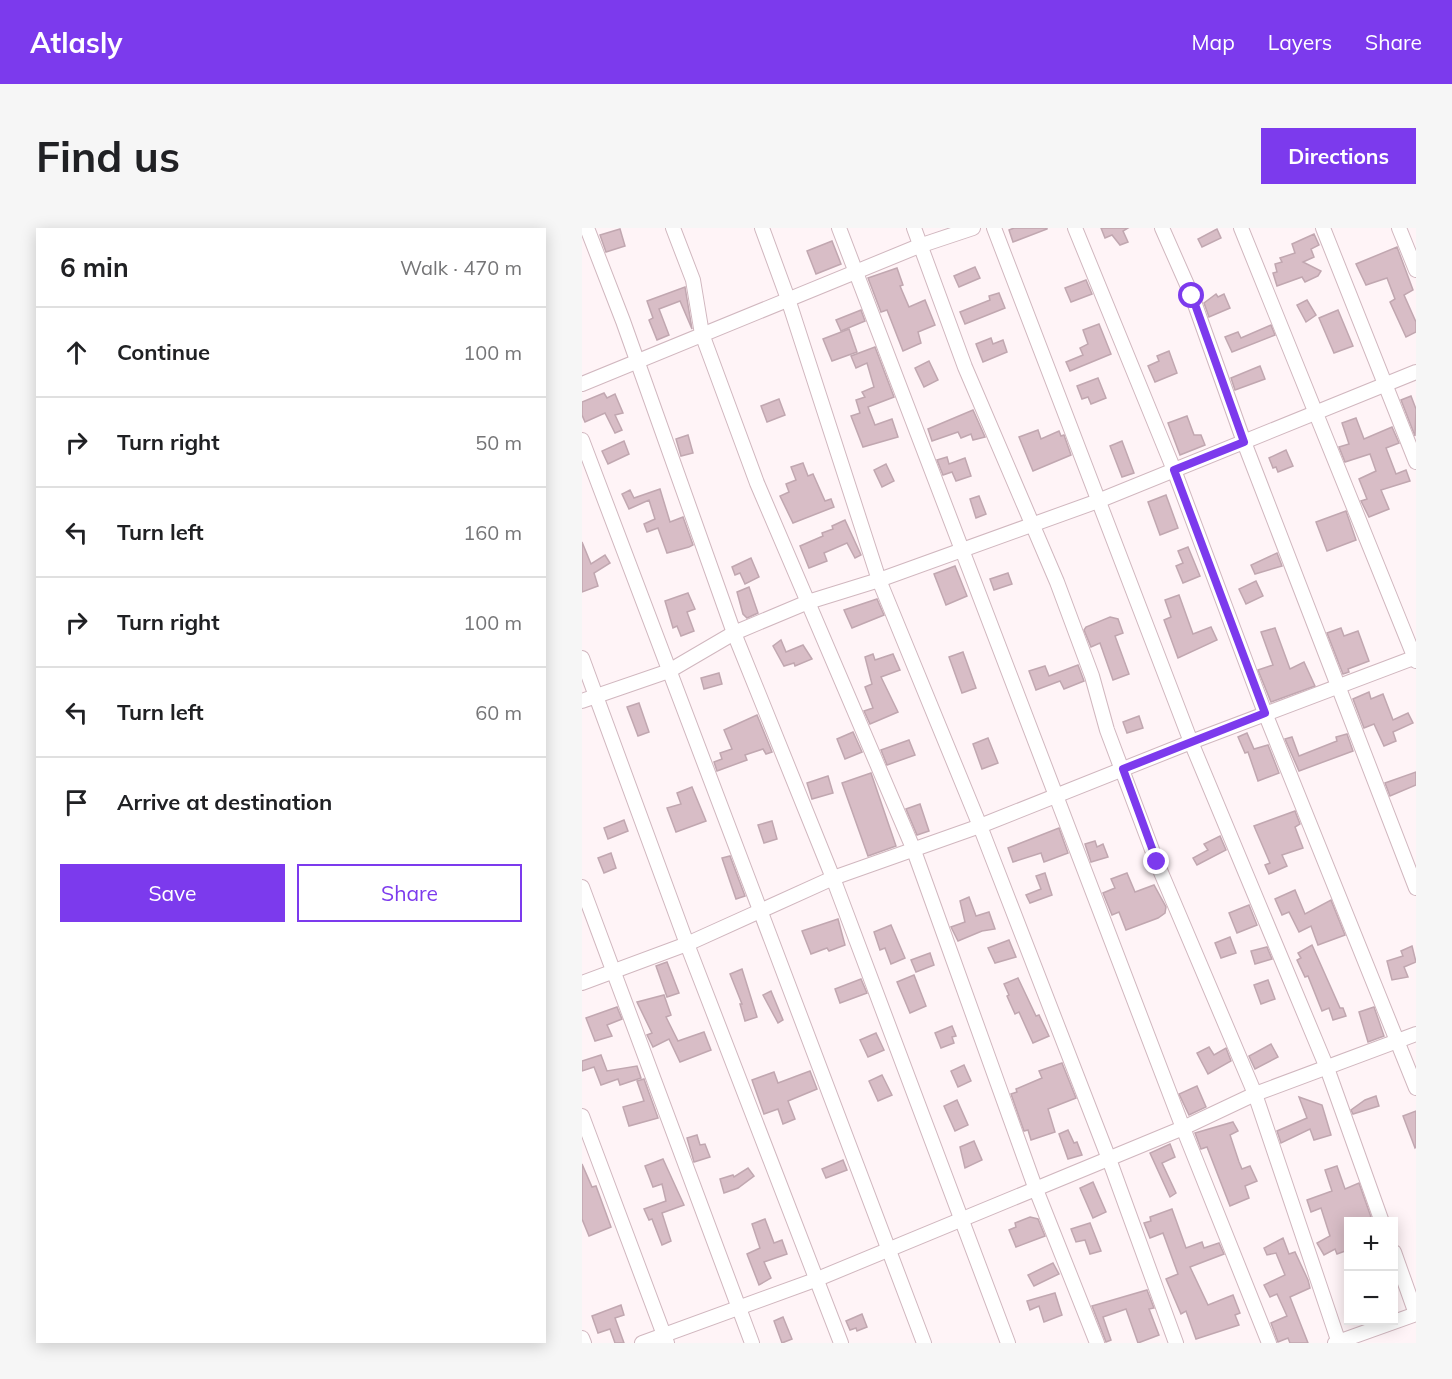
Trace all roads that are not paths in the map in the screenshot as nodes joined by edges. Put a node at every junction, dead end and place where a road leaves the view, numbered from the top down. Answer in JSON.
{"nodes":[{"id":1,"x":587,"y":228,"type":"edge"},
{"id":2,"x":673,"y":228,"type":"edge"},
{"id":3,"x":762,"y":228,"type":"edge"},
{"id":4,"x":839,"y":228,"type":"edge"},
{"id":5,"x":914,"y":228,"type":"edge"},
{"id":6,"x":973,"y":228,"type":"edge"},
{"id":7,"x":994,"y":228,"type":"edge"},
{"id":8,"x":1075,"y":228,"type":"edge"},
{"id":9,"x":1162,"y":228,"type":"edge"},
{"id":10,"x":1241,"y":228,"type":"edge"},
{"id":11,"x":1323,"y":228,"type":"edge"},
{"id":12,"x":1399,"y":228,"type":"edge"},
{"id":13,"x":919,"y":246,"type":"junction"},
{"id":14,"x":1416,"y":270,"type":"edge"},
{"id":15,"x":855,"y":272,"type":"junction"},
{"id":16,"x":788,"y":298,"type":"junction"},
{"id":17,"x":702,"y":334,"type":"junction"},
{"id":18,"x":638,"y":360,"type":"junction"},
{"id":19,"x":1416,"y":372,"type":"edge"},
{"id":20,"x":582,"y":384,"type":"edge"},
{"id":21,"x":1384,"y":384,"type":"junction"},
{"id":22,"x":1317,"y":412,"type":"junction"},
{"id":23,"x":582,"y":440,"type":"edge"},
{"id":24,"x":1244,"y":442,"type":"junction"},
{"id":25,"x":1416,"y":462,"type":"edge"},
{"id":26,"x":1174,"y":470,"type":"junction"},
{"id":27,"x":1098,"y":501,"type":"junction"},
{"id":28,"x":1033,"y":522,"type":"junction"},
{"id":29,"x":961,"y":548,"type":"junction"},
{"id":30,"x":879,"y":580,"type":"junction"},
{"id":31,"x":808,"y":602,"type":"junction"},
{"id":32,"x":734,"y":633,"type":"junction"},
{"id":33,"x":582,"y":658,"type":"edge"},
{"id":34,"x":1416,"y":658,"type":"edge"},
{"id":35,"x":669,"y":671,"type":"junction"},
{"id":36,"x":1339,"y":685,"type":"junction"},
{"id":37,"x":596,"y":696,"type":"junction"},
{"id":38,"x":582,"y":701,"type":"edge"},
{"id":39,"x":1265,"y":713,"type":"junction"},
{"id":40,"x":1191,"y":742,"type":"junction"},
{"id":41,"x":1123,"y":769,"type":"junction"},
{"id":42,"x":1058,"y":795,"type":"junction"},
{"id":43,"x":981,"y":826,"type":"junction"},
{"id":44,"x":913,"y":848,"type":"junction"},
{"id":45,"x":832,"y":878,"type":"junction"},
{"id":46,"x":582,"y":887,"type":"edge"},
{"id":47,"x":1416,"y":887,"type":"edge"},
{"id":48,"x":761,"y":912,"type":"junction"},
{"id":49,"x":687,"y":944,"type":"junction"},
{"id":50,"x":614,"y":971,"type":"junction"},
{"id":51,"x":582,"y":983,"type":"edge"},
{"id":52,"x":1416,"y":1034,"type":"edge"},
{"id":53,"x":1397,"y":1041,"type":"junction"},
{"id":54,"x":1327,"y":1068,"type":"junction"},
{"id":55,"x":1416,"y":1088,"type":"edge"},
{"id":56,"x":1255,"y":1094,"type":"junction"},
{"id":57,"x":582,"y":1116,"type":"edge"},
{"id":58,"x":1183,"y":1128,"type":"junction"},
{"id":59,"x":1109,"y":1159,"type":"junction"},
{"id":60,"x":1035,"y":1187,"type":"junction"},
{"id":61,"x":1381,"y":1217,"type":"edge"},
{"id":62,"x":962,"y":1220,"type":"junction"},
{"id":63,"x":889,"y":1249,"type":"junction"},
{"id":64,"x":1398,"y":1263,"type":"edge"},
{"id":65,"x":815,"y":1280,"type":"junction"},
{"id":66,"x":737,"y":1308,"type":"junction"},
{"id":67,"x":1416,"y":1314,"type":"edge"},
{"id":68,"x":582,"y":1338,"type":"edge"},
{"id":69,"x":665,"y":1338,"type":"edge"},
{"id":70,"x":1338,"y":1342,"type":"edge"},
{"id":71,"x":584,"y":1343,"type":"edge"},
{"id":72,"x":642,"y":1343,"type":"edge"},
{"id":73,"x":752,"y":1343,"type":"edge"},
{"id":74,"x":841,"y":1343,"type":"edge"},
{"id":75,"x":924,"y":1343,"type":"edge"},
{"id":76,"x":1008,"y":1343,"type":"edge"},
{"id":77,"x":1097,"y":1343,"type":"edge"},
{"id":78,"x":1176,"y":1343,"type":"edge"},
{"id":79,"x":1269,"y":1343,"type":"edge"}],
"edges":[{"from":1,"to":18,"type":"street"},
{"from":2,"to":17,"type":"street"},
{"from":3,"to":16,"type":"street"},
{"from":4,"to":15,"type":"street"},
{"from":5,"to":13,"type":"street"},
{"from":6,"to":13,"type":"street"},
{"from":7,"to":27,"type":"street"},
{"from":8,"to":26,"type":"street"},
{"from":9,"to":24,"type":"street"},
{"from":10,"to":22,"type":"street"},
{"from":11,"to":21,"type":"street"},
{"from":12,"to":14,"type":"street"},
{"from":13,"to":15,"type":"street"},
{"from":13,"to":28,"type":"street"},
{"from":15,"to":16,"type":"street"},
{"from":15,"to":29,"type":"street"},
{"from":16,"to":17,"type":"street"},
{"from":16,"to":30,"type":"street"},
{"from":17,"to":18,"type":"street"},
{"from":17,"to":31,"type":"street"},
{"from":18,"to":20,"type":"street"},
{"from":18,"to":32,"type":"street"},
{"from":19,"to":21,"type":"street"},
{"from":21,"to":22,"type":"street"},
{"from":21,"to":25,"type":"street"},
{"from":22,"to":24,"type":"street"},
{"from":22,"to":34,"type":"street"},
{"from":23,"to":35,"type":"street"},
{"from":24,"to":26,"type":"street"},
{"from":24,"to":36,"type":"street"},
{"from":26,"to":27,"type":"street"},
{"from":26,"to":39,"type":"street"},
{"from":27,"to":28,"type":"street"},
{"from":27,"to":40,"type":"street"},
{"from":28,"to":29,"type":"street"},
{"from":28,"to":41,"type":"street"},
{"from":29,"to":30,"type":"street"},
{"from":29,"to":42,"type":"street"},
{"from":30,"to":31,"type":"street"},
{"from":30,"to":43,"type":"street"},
{"from":31,"to":32,"type":"street"},
{"from":31,"to":44,"type":"street"},
{"from":32,"to":35,"type":"street"},
{"from":32,"to":45,"type":"street"},
{"from":33,"to":37,"type":"street"},
{"from":34,"to":36,"type":"street"},
{"from":35,"to":37,"type":"street"},
{"from":35,"to":48,"type":"street"},
{"from":36,"to":39,"type":"street"},
{"from":36,"to":47,"type":"street"},
{"from":37,"to":38,"type":"street"},
{"from":37,"to":49,"type":"street"},
{"from":39,"to":40,"type":"street"},
{"from":39,"to":53,"type":"street"},
{"from":40,"to":41,"type":"street"},
{"from":40,"to":54,"type":"street"},
{"from":41,"to":42,"type":"street"},
{"from":41,"to":56,"type":"street"},
{"from":42,"to":43,"type":"street"},
{"from":42,"to":58,"type":"street"},
{"from":43,"to":44,"type":"street"},
{"from":43,"to":59,"type":"street"},
{"from":44,"to":45,"type":"street"},
{"from":44,"to":60,"type":"street"},
{"from":45,"to":48,"type":"street"},
{"from":45,"to":62,"type":"street"},
{"from":46,"to":50,"type":"street"},
{"from":48,"to":49,"type":"street"},
{"from":48,"to":63,"type":"street"},
{"from":49,"to":50,"type":"street"},
{"from":49,"to":65,"type":"street"},
{"from":50,"to":51,"type":"street"},
{"from":50,"to":66,"type":"street"},
{"from":52,"to":53,"type":"street"},
{"from":53,"to":54,"type":"street"},
{"from":53,"to":55,"type":"street"},
{"from":54,"to":56,"type":"street"},
{"from":54,"to":61,"type":"street"},
{"from":56,"to":58,"type":"street"},
{"from":56,"to":70,"type":"street"},
{"from":57,"to":69,"type":"street"},
{"from":58,"to":59,"type":"street"},
{"from":58,"to":79,"type":"street"},
{"from":59,"to":60,"type":"street"},
{"from":59,"to":78,"type":"street"},
{"from":60,"to":62,"type":"street"},
{"from":60,"to":77,"type":"street"},
{"from":62,"to":63,"type":"street"},
{"from":62,"to":76,"type":"street"},
{"from":63,"to":65,"type":"street"},
{"from":63,"to":75,"type":"street"},
{"from":64,"to":67,"type":"street"},
{"from":65,"to":66,"type":"street"},
{"from":65,"to":74,"type":"street"},
{"from":66,"to":69,"type":"street"},
{"from":66,"to":73,"type":"street"},
{"from":67,"to":70,"type":"street"},
{"from":68,"to":71,"type":"street"},
{"from":69,"to":72,"type":"street"}]}
